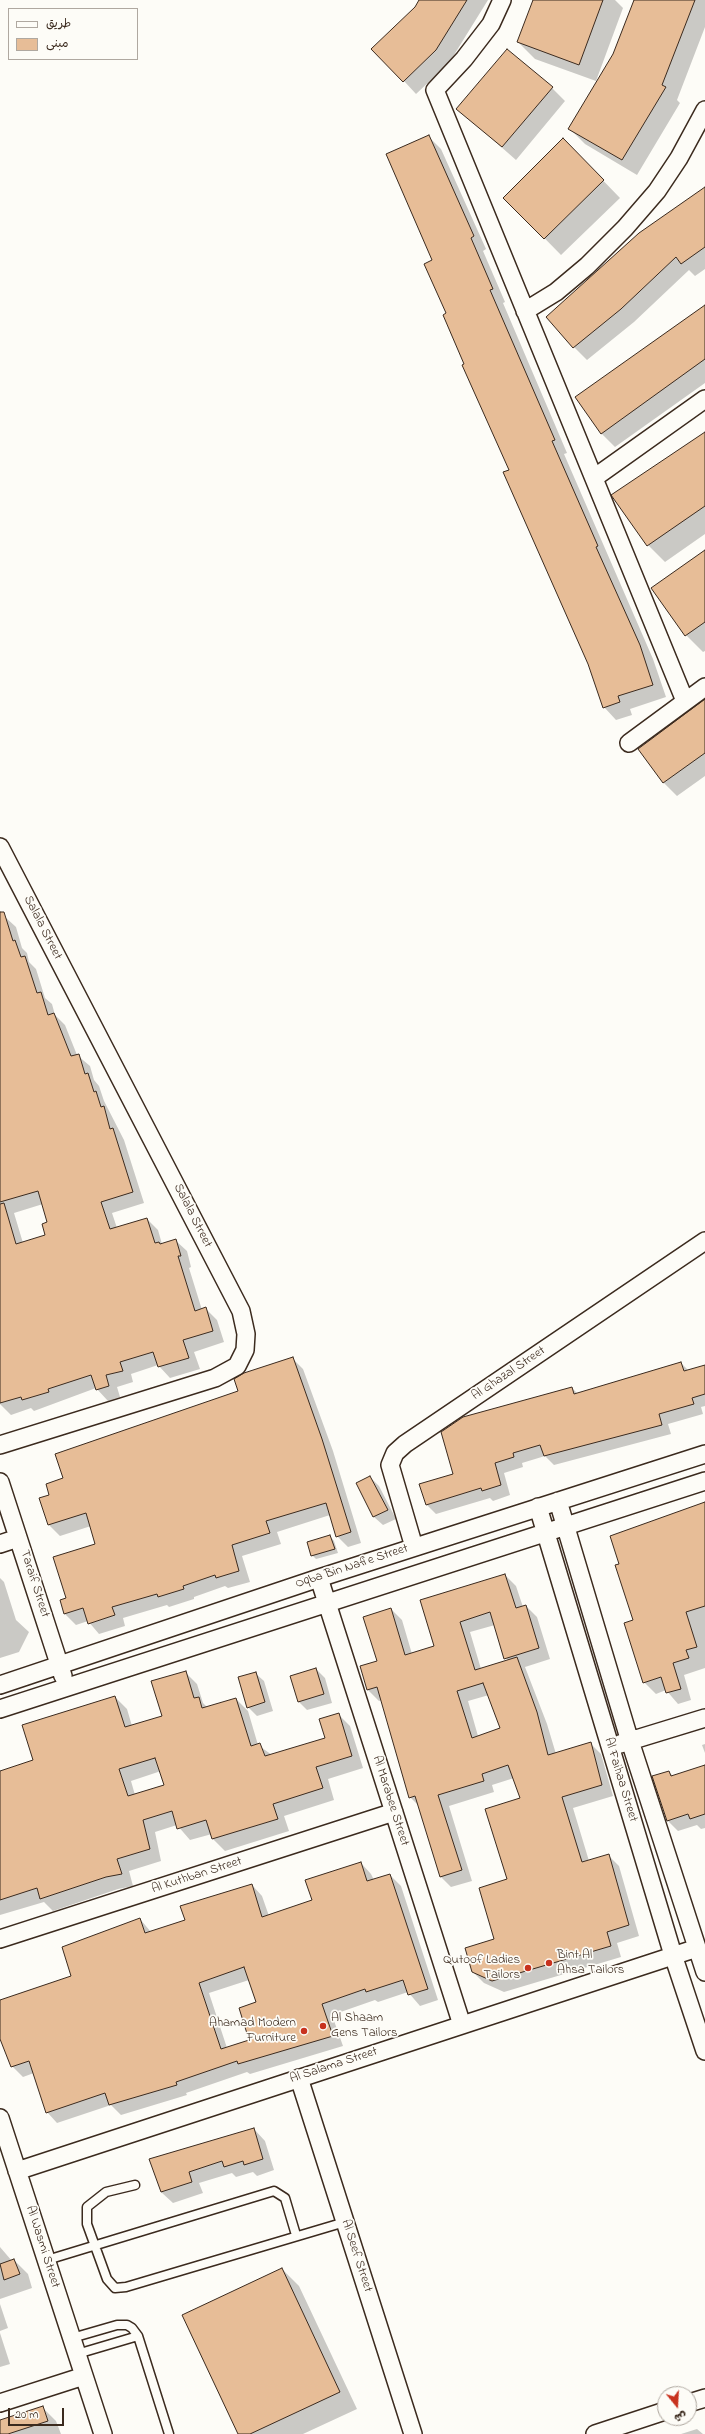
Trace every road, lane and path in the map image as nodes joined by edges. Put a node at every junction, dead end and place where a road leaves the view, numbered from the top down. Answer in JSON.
{"nodes":[{"id":1,"x":502,"y":0,"type":"edge"},
{"id":2,"x":705,"y":110,"type":"edge"},
{"id":3,"x":525,"y":311,"type":"junction"},
{"id":4,"x":705,"y":399,"type":"edge"},
{"id":5,"x":594,"y":478,"type":"junction"},
{"id":6,"x":705,"y":687,"type":"edge"},
{"id":7,"x":685,"y":701,"type":"junction"},
{"id":8,"x":629,"y":743,"type":"dead end"},
{"id":9,"x":0,"y":847,"type":"edge"},
{"id":10,"x":7,"y":877,"type":"edge"},
{"id":11,"x":705,"y":1241,"type":"edge"},
{"id":12,"x":0,"y":1445,"type":"edge"},
{"id":13,"x":705,"y":1454,"type":"edge"},
{"id":14,"x":705,"y":1481,"type":"edge"},
{"id":15,"x":0,"y":1482,"type":"edge"},
{"id":16,"x":558,"y":1501,"type":"junction"},
{"id":17,"x":538,"y":1507,"type":"junction"},
{"id":18,"x":566,"y":1525,"type":"junction"},
{"id":19,"x":546,"y":1531,"type":"junction"},
{"id":20,"x":18,"y":1538,"type":"junction"},
{"id":21,"x":0,"y":1544,"type":"edge"},
{"id":22,"x":414,"y":1547,"type":"junction"},
{"id":23,"x":320,"y":1578,"type":"junction"},
{"id":24,"x":328,"y":1604,"type":"junction"},
{"id":25,"x":60,"y":1665,"type":"junction"},
{"id":26,"x":0,"y":1685,"type":"edge"},
{"id":27,"x":67,"y":1687,"type":"junction"},
{"id":28,"x":0,"y":1709,"type":"edge"},
{"id":29,"x":705,"y":1718,"type":"edge"},
{"id":30,"x":630,"y":1742,"type":"junction"},
{"id":31,"x":610,"y":1747,"type":"junction"},
{"id":32,"x":394,"y":1812,"type":"junction"},
{"id":33,"x":0,"y":1939,"type":"edge"},
{"id":34,"x":697,"y":1948,"type":"junction"},
{"id":35,"x":673,"y":1955,"type":"junction"},
{"id":36,"x":705,"y":1972,"type":"edge"},
{"id":37,"x":462,"y":2025,"type":"junction"},
{"id":38,"x":705,"y":2051,"type":"edge"},
{"id":39,"x":299,"y":2078,"type":"junction"},
{"id":40,"x":0,"y":2118,"type":"edge"},
{"id":41,"x":17,"y":2171,"type":"junction"},
{"id":42,"x":135,"y":2185,"type":"dead end"},
{"id":43,"x":345,"y":2222,"type":"junction"},
{"id":44,"x":296,"y":2236,"type":"junction"},
{"id":45,"x":95,"y":2246,"type":"junction"},
{"id":46,"x":47,"y":2260,"type":"junction"},
{"id":47,"x":138,"y":2336,"type":"junction"},
{"id":48,"x":75,"y":2346,"type":"junction"},
{"id":49,"x":84,"y":2376,"type":"junction"},
{"id":50,"x":0,"y":2403,"type":"edge"},
{"id":51,"x":657,"y":2414,"type":"edge"},
{"id":52,"x":103,"y":2434,"type":"edge"},
{"id":53,"x":169,"y":2434,"type":"edge"},
{"id":54,"x":413,"y":2434,"type":"edge"},
{"id":55,"x":597,"y":2434,"type":"edge"}],
"edges":[{"from":1,"to":3,"type":"street"},
{"from":2,"to":3,"type":"street"},
{"from":3,"to":5,"type":"street"},
{"from":4,"to":5,"type":"street"},
{"from":5,"to":7,"type":"street"},
{"from":6,"to":7,"type":"street"},
{"from":7,"to":8,"type":"street"},
{"from":9,"to":10,"type":"street","name":"Salala Street"},
{"from":10,"to":12,"type":"street","name":"Salala Street"},
{"from":11,"to":22,"type":"street","name":"Al Ghazal Street"},
{"from":13,"to":16,"type":"street","name":"Oqba Bin Nafie Street"},
{"from":14,"to":18,"type":"street","name":"Oqba Bin Nafie Street"},
{"from":15,"to":20,"type":"street","name":"Taraif Street"},
{"from":16,"to":17,"type":"street","name":"Oqba Bin Nafie Street"},
{"from":16,"to":18,"type":"street","name":"Al Faihaa Street"},
{"from":17,"to":19,"type":"street","name":"Al Faihaa Street"},
{"from":17,"to":22,"type":"street","name":"Oqba Bin Nafie Street"},
{"from":18,"to":19,"type":"street","name":"Oqba Bin Nafie Street"},
{"from":18,"to":30,"type":"street","name":"Al Faihaa Street"},
{"from":19,"to":24,"type":"street","name":"Oqba Bin Nafie Street"},
{"from":19,"to":31,"type":"street","name":"Al Faihaa Street"},
{"from":20,"to":21,"type":"street"},
{"from":20,"to":25,"type":"street","name":"Taraif Street"},
{"from":22,"to":23,"type":"street","name":"Oqba Bin Nafie Street"},
{"from":23,"to":24,"type":"street","name":"Al Marabee Street"},
{"from":23,"to":25,"type":"street","name":"Oqba Bin Nafie Street"},
{"from":24,"to":27,"type":"street","name":"Oqba Bin Nafie Street"},
{"from":24,"to":32,"type":"street","name":"Al Marabee Street"},
{"from":25,"to":26,"type":"street","name":"Oqba Bin Nafie Street"},
{"from":25,"to":27,"type":"street","name":"Taraif Street"},
{"from":27,"to":28,"type":"street","name":"Oqba Bin Nafie Street"},
{"from":29,"to":30,"type":"street"},
{"from":30,"to":31,"type":"street"},
{"from":30,"to":34,"type":"street","name":"Al Faihaa Street"},
{"from":31,"to":35,"type":"street","name":"Al Faihaa Street"},
{"from":32,"to":33,"type":"street","name":"Al Kuthban Street"},
{"from":32,"to":37,"type":"street","name":"Al Marabee Street"},
{"from":34,"to":35,"type":"street","name":"Al Salama Street"},
{"from":34,"to":36,"type":"street","name":"Al Faihaa Street"},
{"from":35,"to":37,"type":"street","name":"Al Salama Street"},
{"from":35,"to":38,"type":"street","name":"Al Faihaa Street"},
{"from":37,"to":39,"type":"street","name":"Al Salama Street"},
{"from":39,"to":41,"type":"street","name":"Al Salama Street"},
{"from":39,"to":43,"type":"street","name":"Al Seef Street"},
{"from":40,"to":41,"type":"street","name":"Al Wasmi Street"},
{"from":41,"to":46,"type":"street","name":"Al Wasmi Street"},
{"from":42,"to":45,"type":"lane"},
{"from":43,"to":44,"type":"lane"},
{"from":43,"to":54,"type":"street","name":"Al Seef Street"},
{"from":44,"to":45,"type":"lane"},
{"from":44,"to":45,"type":"lane"},
{"from":45,"to":46,"type":"lane"},
{"from":46,"to":48,"type":"street","name":"Al Wasmi Street"},
{"from":47,"to":48,"type":"lane"},
{"from":47,"to":48,"type":"lane"},
{"from":47,"to":53,"type":"lane"},
{"from":48,"to":49,"type":"street","name":"Al Wasmi Street"},
{"from":49,"to":50,"type":"street"},
{"from":49,"to":52,"type":"street","name":"Al Wasmi Street"},
{"from":51,"to":55,"type":"street"}]}
